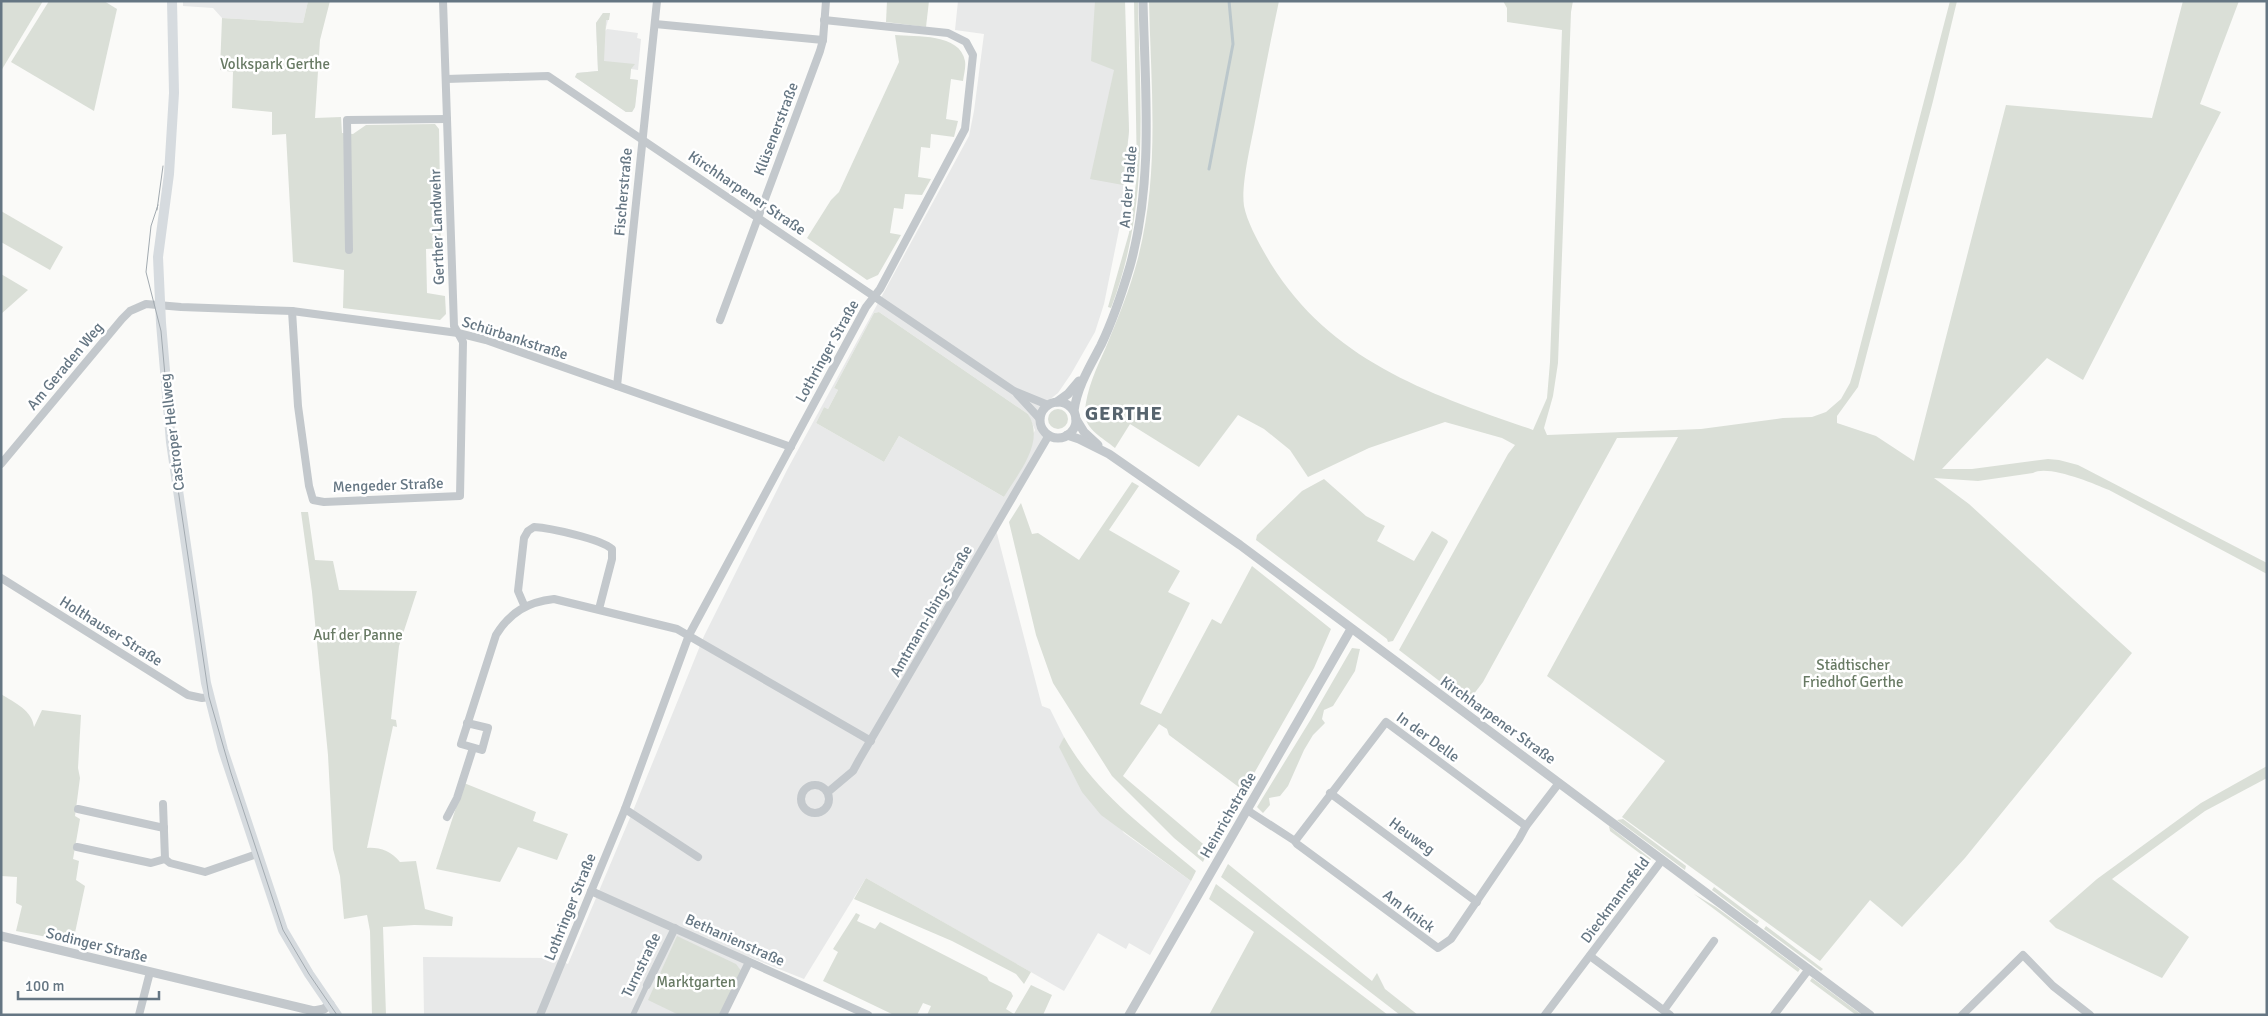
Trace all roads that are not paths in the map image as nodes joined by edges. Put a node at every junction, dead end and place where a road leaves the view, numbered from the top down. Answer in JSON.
{"nodes":[{"id":1,"x":172,"y":1,"type":"edge"},
{"id":2,"x":443,"y":1,"type":"edge"},
{"id":3,"x":657,"y":1,"type":"edge"},
{"id":4,"x":826,"y":1,"type":"edge"},
{"id":5,"x":1143,"y":1,"type":"edge"},
{"id":6,"x":824,"y":20,"type":"junction"},
{"id":7,"x":654,"y":24,"type":"junction"},
{"id":8,"x":823,"y":40,"type":"junction"},
{"id":9,"x":446,"y":80,"type":"junction"},
{"id":10,"x":447,"y":119,"type":"junction"},
{"id":11,"x":642,"y":138,"type":"junction"},
{"id":12,"x":758,"y":218,"type":"junction"},
{"id":13,"x":349,"y":250,"type":"dead end"},
{"id":14,"x":875,"y":297,"type":"junction"},
{"id":15,"x":160,"y":306,"type":"junction"},
{"id":16,"x":292,"y":311,"type":"junction"},
{"id":17,"x":720,"y":320,"type":"dead end"},
{"id":18,"x":458,"y":333,"type":"junction"},
{"id":19,"x":1089,"y":367,"type":"junction"},
{"id":20,"x":617,"y":386,"type":"junction"},
{"id":21,"x":1014,"y":391,"type":"junction"},
{"id":22,"x":1052,"y":403,"type":"junction"},
{"id":23,"x":1075,"y":416,"type":"junction"},
{"id":24,"x":1040,"y":419,"type":"junction"},
{"id":25,"x":1049,"y":435,"type":"junction"},
{"id":26,"x":1068,"y":435,"type":"junction"},
{"id":27,"x":791,"y":447,"type":"junction"},
{"id":28,"x":1106,"y":452,"type":"junction"},
{"id":29,"x":1,"y":464,"type":"edge"},
{"id":30,"x":1,"y":578,"type":"edge"},
{"id":31,"x":524,"y":605,"type":"junction"},
{"id":32,"x":599,"y":609,"type":"junction"},
{"id":33,"x":1351,"y":629,"type":"junction"},
{"id":34,"x":690,"y":636,"type":"junction"},
{"id":35,"x":209,"y":697,"type":"junction"},
{"id":36,"x":467,"y":722,"type":"junction"},
{"id":37,"x":871,"y":741,"type":"junction"},
{"id":38,"x":473,"y":748,"type":"junction"},
{"id":39,"x":1559,"y":783,"type":"junction"},
{"id":40,"x":828,"y":792,"type":"dead end"},
{"id":41,"x":1330,"y":793,"type":"junction"},
{"id":42,"x":163,"y":804,"type":"dead end"},
{"id":43,"x":78,"y":809,"type":"dead end"},
{"id":44,"x":625,"y":809,"type":"junction"},
{"id":45,"x":1246,"y":810,"type":"junction"},
{"id":46,"x":447,"y":817,"type":"dead end"},
{"id":47,"x":1526,"y":826,"type":"junction"},
{"id":48,"x":164,"y":828,"type":"junction"},
{"id":49,"x":1295,"y":841,"type":"junction"},
{"id":50,"x":76,"y":847,"type":"dead end"},
{"id":51,"x":257,"y":854,"type":"junction"},
{"id":52,"x":698,"y":857,"type":"dead end"},
{"id":53,"x":165,"y":859,"type":"junction"},
{"id":54,"x":1662,"y":860,"type":"junction"},
{"id":55,"x":591,"y":891,"type":"junction"},
{"id":56,"x":1477,"y":902,"type":"junction"},
{"id":57,"x":675,"y":928,"type":"junction"},
{"id":58,"x":1,"y":936,"type":"edge"},
{"id":59,"x":1714,"y":941,"type":"dead end"},
{"id":60,"x":1590,"y":956,"type":"junction"},
{"id":61,"x":750,"y":962,"type":"junction"},
{"id":62,"x":1809,"y":969,"type":"junction"},
{"id":63,"x":150,"y":972,"type":"junction"},
{"id":64,"x":647,"y":984,"type":"joint"},
{"id":65,"x":330,"y":1004,"type":"junction"},
{"id":66,"x":1667,"y":1012,"type":"edge"},
{"id":67,"x":139,"y":1015,"type":"edge"},
{"id":68,"x":337,"y":1015,"type":"edge"},
{"id":69,"x":540,"y":1015,"type":"edge"},
{"id":70,"x":633,"y":1015,"type":"edge"},
{"id":71,"x":723,"y":1015,"type":"edge"},
{"id":72,"x":868,"y":1015,"type":"edge"},
{"id":73,"x":1129,"y":1015,"type":"edge"},
{"id":74,"x":1545,"y":1015,"type":"edge"},
{"id":75,"x":1774,"y":1015,"type":"edge"},
{"id":76,"x":1870,"y":1015,"type":"edge"},
{"id":77,"x":1962,"y":1015,"type":"edge"},
{"id":78,"x":2090,"y":1015,"type":"edge"}],
"edges":[{"from":1,"to":15,"type":"main road","name":"Castroper Hellweg"},
{"from":2,"to":9,"type":"street","name":"Gerther Landwehr"},
{"from":3,"to":7,"type":"street","name":"Fischerstraße"},
{"from":4,"to":6,"type":"street","name":"Klüsenerstraße"},
{"from":5,"to":19,"type":"street","name":"An der Halde"},
{"from":6,"to":8,"type":"street","name":"Klüsenerstraße"},
{"from":6,"to":14,"type":"street","name":"Lothringer Straße"},
{"from":7,"to":8,"type":"street"},
{"from":7,"to":11,"type":"street","name":"Fischerstraße"},
{"from":8,"to":12,"type":"street","name":"Klüsenerstraße"},
{"from":9,"to":10,"type":"street","name":"Gerther Landwehr"},
{"from":9,"to":11,"type":"street","name":"Kirchharpener Straße"},
{"from":10,"to":13,"type":"street"},
{"from":10,"to":18,"type":"street","name":"Gerther Landwehr"},
{"from":11,"to":12,"type":"street","name":"Kirchharpener Straße"},
{"from":11,"to":20,"type":"street","name":"Fischerstraße"},
{"from":12,"to":14,"type":"street","name":"Kirchharpener Straße"},
{"from":12,"to":17,"type":"street","name":"Klüsenerstraße"},
{"from":14,"to":21,"type":"street","name":"Kirchharpener Straße"},
{"from":14,"to":27,"type":"street","name":"Lothringer Straße"},
{"from":15,"to":16,"type":"street","name":"Schürbankstraße"},
{"from":15,"to":29,"type":"street","name":"Am Geraden Weg"},
{"from":15,"to":35,"type":"main road","name":"Castroper Hellweg"},
{"from":16,"to":18,"type":"street","name":"Schürbankstraße"},
{"from":16,"to":18,"type":"street","name":"Mengeder Straße"},
{"from":18,"to":20,"type":"street","name":"Schürbankstraße"},
{"from":19,"to":22,"type":"street","name":"An der Halde"},
{"from":19,"to":23,"type":"street","name":"An der Halde"},
{"from":20,"to":27,"type":"street","name":"Schürbankstraße"},
{"from":21,"to":22,"type":"street","name":"Kirchharpener Straße"},
{"from":21,"to":24,"type":"street","name":"Kirchharpener Straße"},
{"from":22,"to":23,"type":"street"},
{"from":22,"to":24,"type":"street"},
{"from":23,"to":26,"type":"street"},
{"from":23,"to":28,"type":"street","name":"Kirchharpener Straße"},
{"from":24,"to":25,"type":"street"},
{"from":25,"to":26,"type":"street"},
{"from":25,"to":37,"type":"street","name":"Amtmann-Ibing-Straße"},
{"from":26,"to":28,"type":"street","name":"Kirchharpener Straße"},
{"from":27,"to":34,"type":"street","name":"Lothringer Straße"},
{"from":28,"to":33,"type":"street","name":"Kirchharpener Straße"},
{"from":30,"to":35,"type":"street","name":"Holthauser Straße"},
{"from":31,"to":32,"type":"street"},
{"from":31,"to":32,"type":"street"},
{"from":31,"to":36,"type":"street"},
{"from":32,"to":34,"type":"street"},
{"from":33,"to":39,"type":"street","name":"Kirchharpener Straße"},
{"from":33,"to":45,"type":"street","name":"Heinrichstraße"},
{"from":34,"to":37,"type":"street"},
{"from":34,"to":44,"type":"street","name":"Lothringer Straße"},
{"from":35,"to":51,"type":"main road","name":"Castroper Hellweg"},
{"from":36,"to":38,"type":"street"},
{"from":36,"to":38,"type":"street"},
{"from":37,"to":40,"type":"street","name":"Amtmann-Ibing-Straße"},
{"from":38,"to":46,"type":"street"},
{"from":39,"to":47,"type":"street","name":"Am Knick"},
{"from":39,"to":54,"type":"street","name":"Kirchharpener Straße"},
{"from":41,"to":47,"type":"street","name":"In der Delle"},
{"from":41,"to":49,"type":"street","name":"In der Delle"},
{"from":41,"to":56,"type":"street","name":"Heuweg"},
{"from":42,"to":48,"type":"street"},
{"from":43,"to":48,"type":"street"},
{"from":44,"to":52,"type":"street"},
{"from":44,"to":55,"type":"street","name":"Lothringer Straße"},
{"from":45,"to":49,"type":"street","name":"Am Knick"},
{"from":45,"to":73,"type":"street","name":"Heinrichstraße"},
{"from":47,"to":56,"type":"street","name":"Am Knick"},
{"from":48,"to":53,"type":"street"},
{"from":49,"to":56,"type":"street","name":"Am Knick"},
{"from":50,"to":53,"type":"street"},
{"from":51,"to":53,"type":"street"},
{"from":51,"to":65,"type":"main road","name":"Castroper Hellweg"},
{"from":54,"to":60,"type":"street","name":"Dieckmannsfeld"},
{"from":54,"to":62,"type":"street","name":"Kirchharpener Straße"},
{"from":55,"to":57,"type":"street","name":"Bethanienstraße"},
{"from":55,"to":69,"type":"street","name":"Lothringer Straße"},
{"from":57,"to":61,"type":"street","name":"Bethanienstraße"},
{"from":57,"to":64,"type":"street","name":"Turnstraße"},
{"from":58,"to":63,"type":"street","name":"Sodinger Straße"},
{"from":59,"to":66,"type":"street","name":"Dieckmannsfeld"},
{"from":60,"to":66,"type":"street","name":"Dieckmannsfeld"},
{"from":60,"to":74,"type":"street","name":"Dieckmannsfeld"},
{"from":61,"to":71,"type":"street"},
{"from":61,"to":72,"type":"street","name":"Bethanienstraße"},
{"from":62,"to":75,"type":"street"},
{"from":62,"to":76,"type":"street","name":"Kirchharpener Straße"},
{"from":63,"to":65,"type":"street","name":"Sodinger Straße"},
{"from":63,"to":67,"type":"street"},
{"from":64,"to":70,"type":"street","name":"Turnstraße"},
{"from":65,"to":68,"type":"main road","name":"Castroper Hellweg"},
{"from":77,"to":78,"type":"street"}]}
